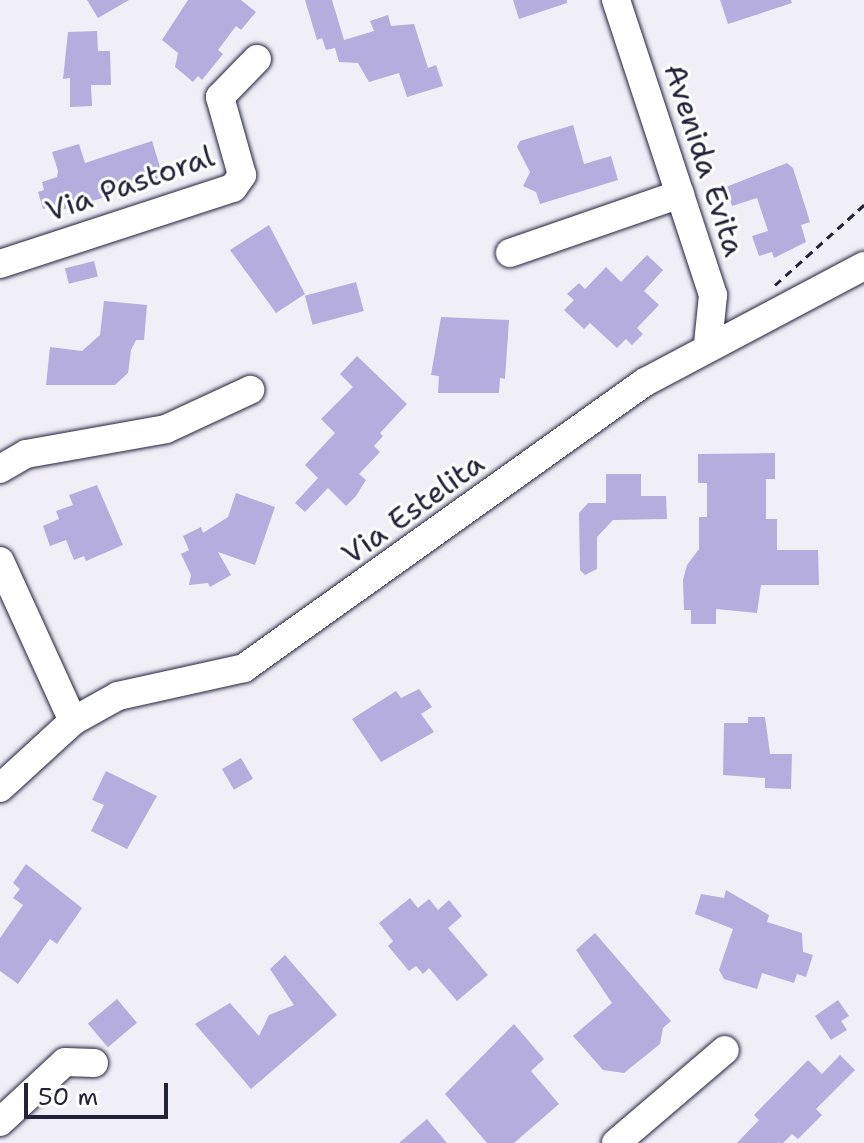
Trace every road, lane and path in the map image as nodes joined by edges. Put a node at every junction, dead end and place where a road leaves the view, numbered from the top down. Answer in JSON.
{"nodes":[{"id":1,"x":616,"y":0,"type":"edge"},
{"id":2,"x":257,"y":59,"type":"dead end"},
{"id":3,"x":680,"y":194,"type":"junction"},
{"id":4,"x":864,"y":205,"type":"edge"},
{"id":5,"x":510,"y":253,"type":"dead end"},
{"id":6,"x":0,"y":264,"type":"edge"},
{"id":7,"x":864,"y":266,"type":"edge"},
{"id":8,"x":769,"y":290,"type":"dead end"},
{"id":9,"x":708,"y":344,"type":"junction"},
{"id":10,"x":250,"y":390,"type":"dead end"},
{"id":11,"x":0,"y":469,"type":"edge"},
{"id":12,"x":0,"y":561,"type":"edge"},
{"id":13,"x":73,"y":721,"type":"junction"},
{"id":14,"x":0,"y":788,"type":"edge"},
{"id":15,"x":725,"y":1050,"type":"dead end"},
{"id":16,"x":94,"y":1063,"type":"dead end"},
{"id":17,"x":0,"y":1122,"type":"edge"},
{"id":18,"x":616,"y":1143,"type":"edge"}],
"edges":[{"from":1,"to":3,"type":"street","name":"Avenida Evita"},
{"from":2,"to":6,"type":"street","name":"Via Pastoral"},
{"from":3,"to":5,"type":"street"},
{"from":3,"to":9,"type":"street","name":"Avenida Evita"},
{"from":4,"to":8,"type":"path"},
{"from":7,"to":9,"type":"street","name":"Via Estelita"},
{"from":9,"to":13,"type":"street","name":"Via Estelita"},
{"from":10,"to":11,"type":"street"},
{"from":12,"to":13,"type":"street"},
{"from":13,"to":14,"type":"street","name":"Via Estelita"},
{"from":15,"to":18,"type":"street"},
{"from":16,"to":17,"type":"street"}]}
